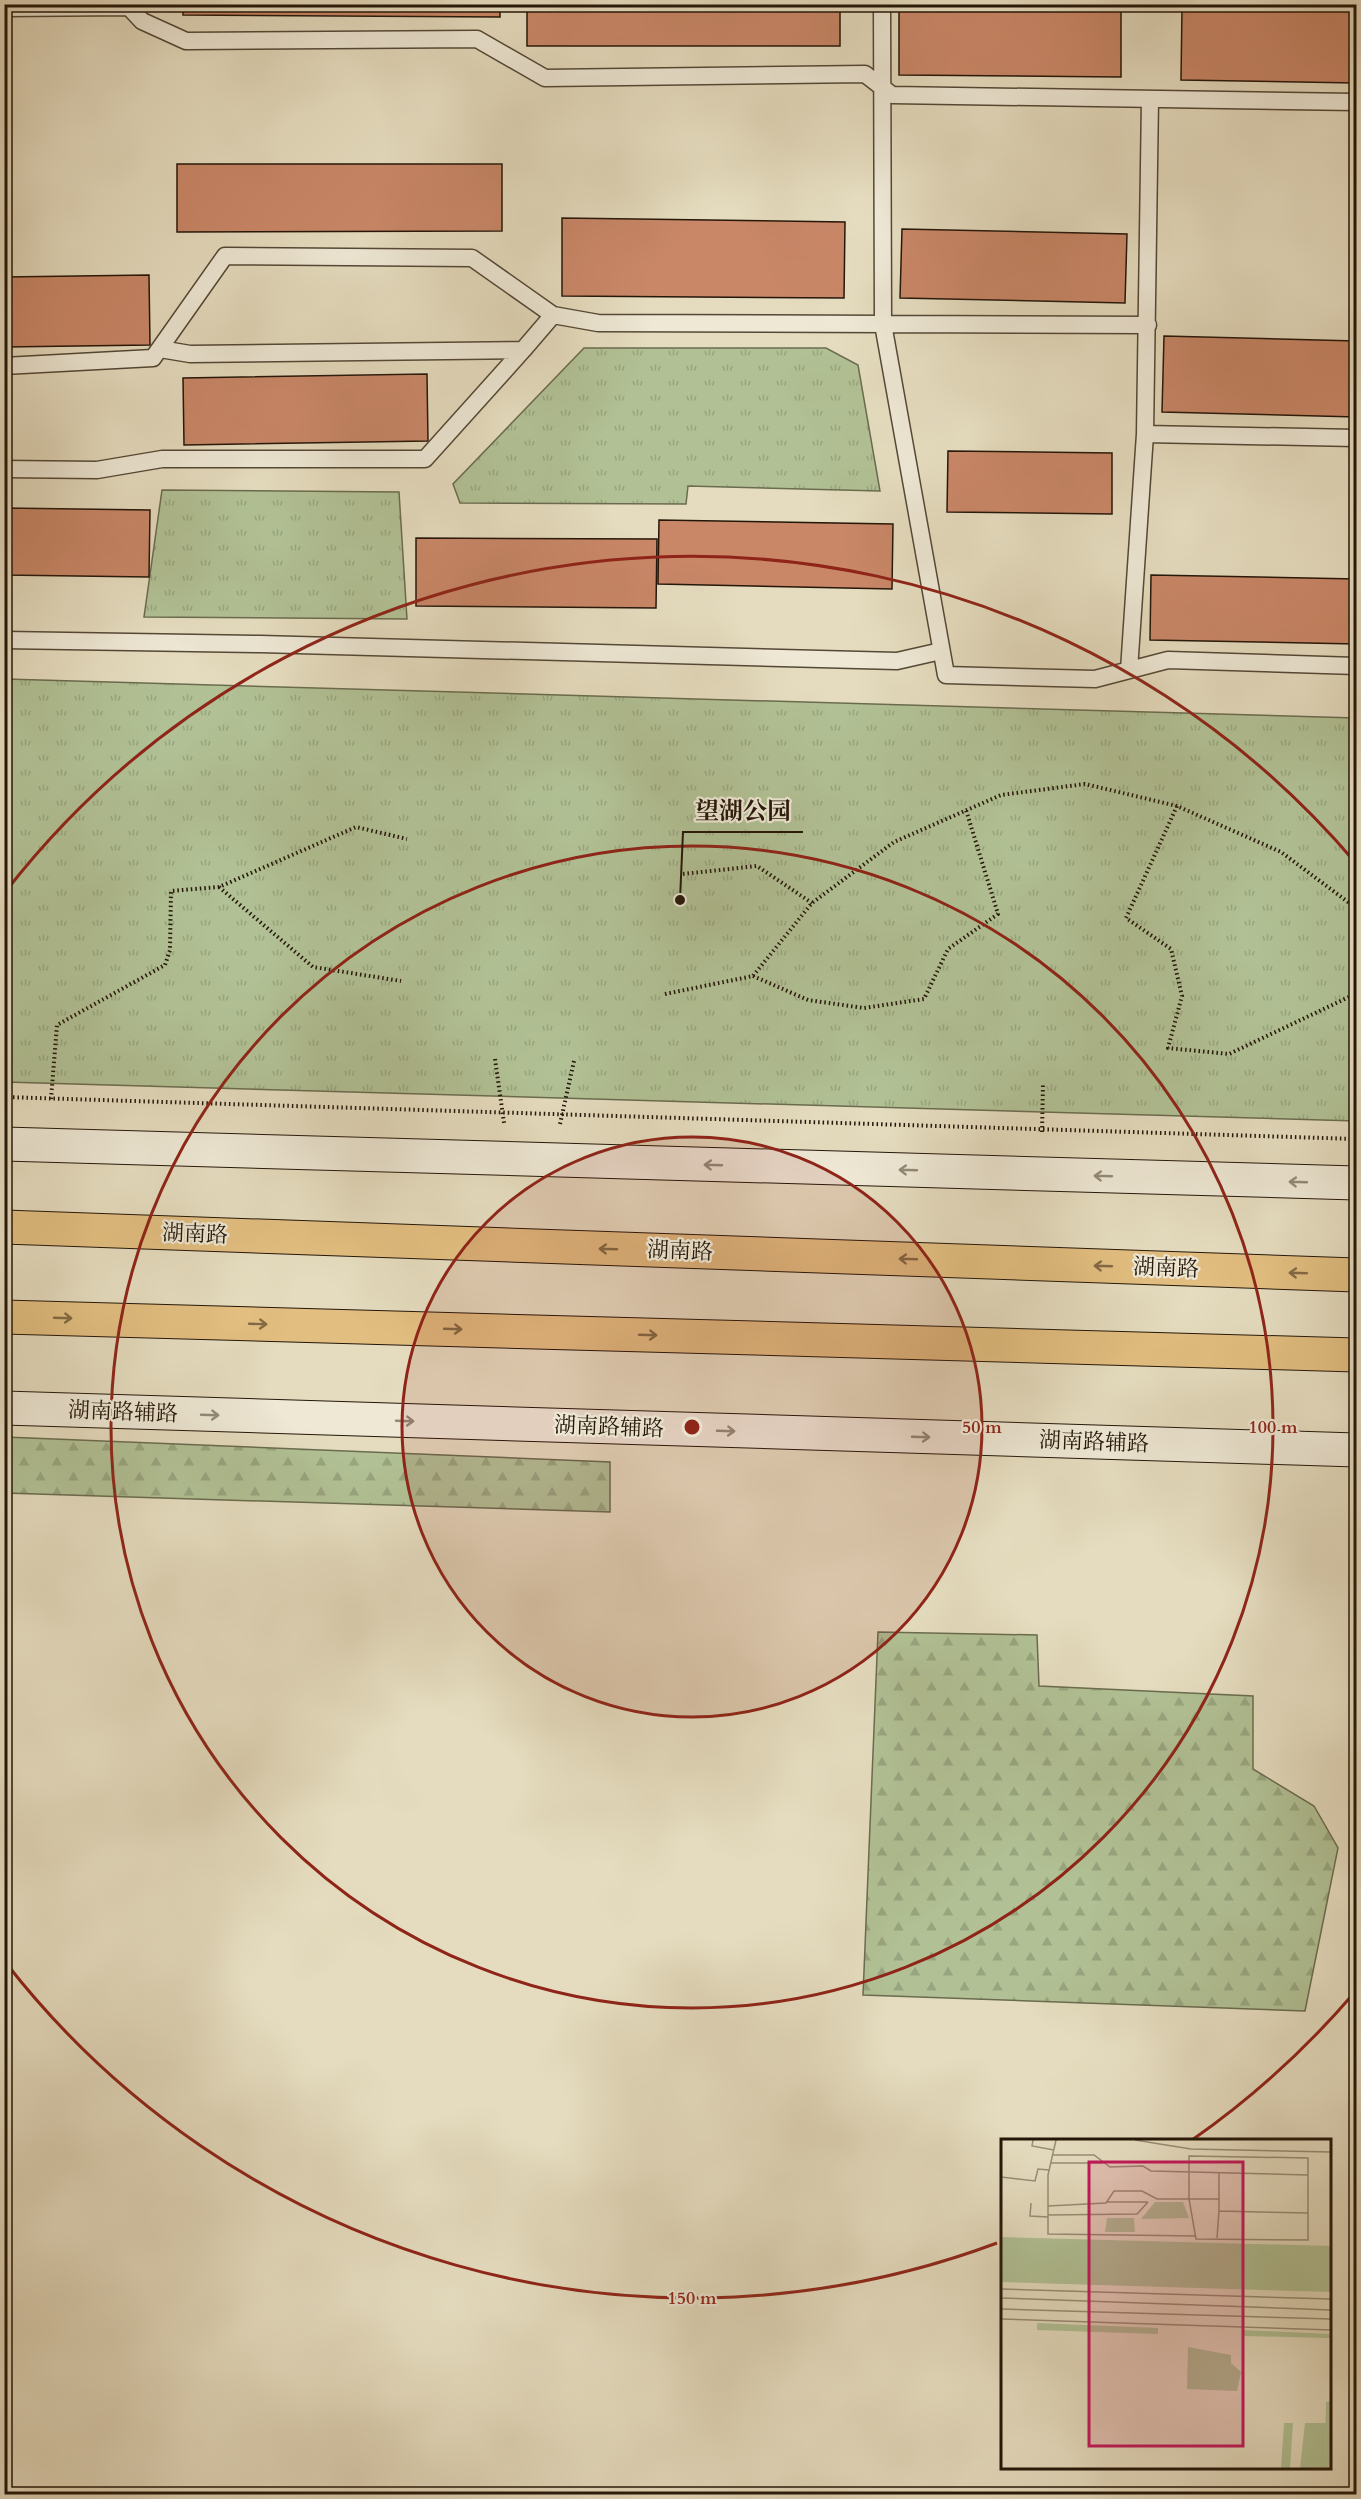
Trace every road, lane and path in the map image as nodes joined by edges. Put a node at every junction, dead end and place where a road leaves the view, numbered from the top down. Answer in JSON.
{"nodes":[{"id":1,"x":882,"y":4,"type":"edge"},
{"id":2,"x":127,"y":6,"type":"edge"},
{"id":3,"x":4,"y":8,"type":"edge"},
{"id":4,"x":882,"y":88,"type":"junction"},
{"id":5,"x":1150,"y":99,"type":"junction"},
{"id":6,"x":1356,"y":102,"type":"edge"},
{"id":7,"x":553,"y":315,"type":"junction"},
{"id":8,"x":883,"y":324,"type":"junction"},
{"id":9,"x":1148,"y":325,"type":"junction"},
{"id":10,"x":160,"y":349,"type":"junction"},
{"id":11,"x":523,"y":351,"type":"junction"},
{"id":12,"x":4,"y":366,"type":"edge"},
{"id":13,"x":1145,"y":434,"type":"junction"},
{"id":14,"x":1356,"y":438,"type":"edge"},
{"id":15,"x":4,"y":469,"type":"edge"},
{"id":16,"x":4,"y":640,"type":"edge"},
{"id":17,"x":942,"y":651,"type":"junction"},
{"id":18,"x":1356,"y":666,"type":"edge"},
{"id":19,"x":1130,"y":670,"type":"junction"},
{"id":20,"x":1177,"y":806,"type":"junction"},
{"id":21,"x":966,"y":810,"type":"junction"},
{"id":22,"x":407,"y":839,"type":"dead end"},
{"id":23,"x":683,"y":874,"type":"dead end"},
{"id":24,"x":219,"y":887,"type":"junction"},
{"id":25,"x":1356,"y":897,"type":"edge"},
{"id":26,"x":812,"y":903,"type":"junction"},
{"id":27,"x":1352,"y":903,"type":"junction"},
{"id":28,"x":1356,"y":908,"type":"edge"},
{"id":29,"x":753,"y":976,"type":"junction"},
{"id":30,"x":401,"y":981,"type":"dead end"},
{"id":31,"x":1356,"y":990,"type":"edge"},
{"id":32,"x":665,"y":994,"type":"dead end"},
{"id":33,"x":495,"y":1059,"type":"dead end"},
{"id":34,"x":574,"y":1061,"type":"dead end"},
{"id":35,"x":1043,"y":1084,"type":"dead end"},
{"id":36,"x":4,"y":1097,"type":"edge"},
{"id":37,"x":51,"y":1099,"type":"junction"},
{"id":38,"x":503,"y":1114,"type":"junction"},
{"id":39,"x":562,"y":1116,"type":"junction"},
{"id":40,"x":1042,"y":1130,"type":"junction"},
{"id":41,"x":1356,"y":1139,"type":"edge"},
{"id":42,"x":4,"y":1144,"type":"edge"},
{"id":43,"x":509,"y":1159,"type":"junction"},
{"id":44,"x":552,"y":1160,"type":"junction"},
{"id":45,"x":1041,"y":1174,"type":"junction"},
{"id":46,"x":1356,"y":1184,"type":"edge"},
{"id":47,"x":4,"y":1227,"type":"edge"},
{"id":48,"x":1356,"y":1275,"type":"edge"},
{"id":49,"x":4,"y":1317,"type":"edge"},
{"id":50,"x":1356,"y":1355,"type":"edge"},
{"id":51,"x":4,"y":1408,"type":"edge"},
{"id":52,"x":1356,"y":1450,"type":"edge"}],
"edges":[{"from":1,"to":4,"type":"lane"},
{"from":2,"to":3,"type":"lane"},
{"from":2,"to":4,"type":"lane"},
{"from":4,"to":5,"type":"lane"},
{"from":4,"to":8,"type":"lane"},
{"from":5,"to":6,"type":"lane"},
{"from":5,"to":9,"type":"lane"},
{"from":7,"to":8,"type":"lane"},
{"from":7,"to":10,"type":"lane"},
{"from":7,"to":11,"type":"lane"},
{"from":8,"to":9,"type":"lane"},
{"from":8,"to":17,"type":"lane"},
{"from":9,"to":13,"type":"lane"},
{"from":10,"to":11,"type":"lane"},
{"from":10,"to":12,"type":"lane"},
{"from":11,"to":15,"type":"lane"},
{"from":13,"to":14,"type":"lane"},
{"from":13,"to":19,"type":"lane"},
{"from":16,"to":17,"type":"lane"},
{"from":17,"to":19,"type":"lane"},
{"from":18,"to":19,"type":"lane"},
{"from":20,"to":21,"type":"path"},
{"from":20,"to":27,"type":"path"},
{"from":20,"to":31,"type":"path"},
{"from":21,"to":26,"type":"path"},
{"from":21,"to":29,"type":"path"},
{"from":22,"to":24,"type":"path"},
{"from":23,"to":26,"type":"path"},
{"from":24,"to":30,"type":"path"},
{"from":24,"to":37,"type":"path"},
{"from":25,"to":27,"type":"path"},
{"from":26,"to":29,"type":"path"},
{"from":27,"to":28,"type":"path"},
{"from":29,"to":32,"type":"path"},
{"from":33,"to":38,"type":"path"},
{"from":34,"to":39,"type":"path"},
{"from":35,"to":40,"type":"path"},
{"from":36,"to":37,"type":"path"},
{"from":37,"to":38,"type":"path"},
{"from":38,"to":39,"type":"path"},
{"from":38,"to":43,"type":"path"},
{"from":39,"to":40,"type":"path"},
{"from":39,"to":44,"type":"path"},
{"from":40,"to":41,"type":"path"},
{"from":40,"to":45,"type":"path"},
{"from":42,"to":43,"type":"street"},
{"from":43,"to":44,"type":"street"},
{"from":45,"to":44,"type":"street","one_way":true},
{"from":46,"to":45,"type":"street","one_way":true},
{"from":48,"to":47,"type":"main road","name":"湖南路","one_way":true},
{"from":49,"to":50,"type":"main road","one_way":true},
{"from":51,"to":52,"type":"street","name":"湖南路辅路","one_way":true}]}
